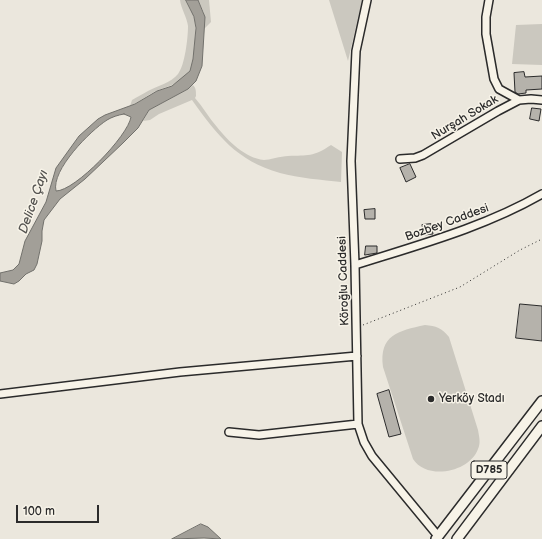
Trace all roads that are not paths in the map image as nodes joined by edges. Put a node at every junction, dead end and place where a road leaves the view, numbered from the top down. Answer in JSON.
{"nodes":[{"id":1,"x":367,"y":0,"type":"edge"},
{"id":2,"x":489,"y":0,"type":"edge"},
{"id":3,"x":519,"y":100,"type":"junction"},
{"id":4,"x":542,"y":100,"type":"edge"},
{"id":5,"x":400,"y":159,"type":"dead end"},
{"id":6,"x":542,"y":194,"type":"edge"},
{"id":7,"x":355,"y":265,"type":"junction"},
{"id":8,"x":357,"y":356,"type":"junction"},
{"id":9,"x":0,"y":394,"type":"edge"},
{"id":10,"x":542,"y":401,"type":"edge"},
{"id":11,"x":358,"y":424,"type":"junction"},
{"id":12,"x":542,"y":426,"type":"edge"},
{"id":13,"x":229,"y":432,"type":"dead end"},
{"id":14,"x":437,"y":537,"type":"edge"},
{"id":15,"x":456,"y":539,"type":"edge"}],
"edges":[{"from":1,"to":7,"type":"street","name":"Köroğlu Caddesi"},
{"from":2,"to":3,"type":"street"},
{"from":3,"to":4,"type":"street","name":"Nurşah Sokak"},
{"from":3,"to":5,"type":"street","name":"Nurşah Sokak"},
{"from":6,"to":7,"type":"street","name":"Bozbey Caddesi"},
{"from":7,"to":8,"type":"street","name":"Köroğlu Caddesi"},
{"from":8,"to":9,"type":"street"},
{"from":8,"to":11,"type":"street","name":"Köroğlu Caddesi"},
{"from":10,"to":14,"type":"main road","number":"D785"},
{"from":11,"to":13,"type":"street"},
{"from":11,"to":14,"type":"street","name":"Köroğlu Caddesi"},
{"from":12,"to":15,"type":"main road","number":"D785"}]}
